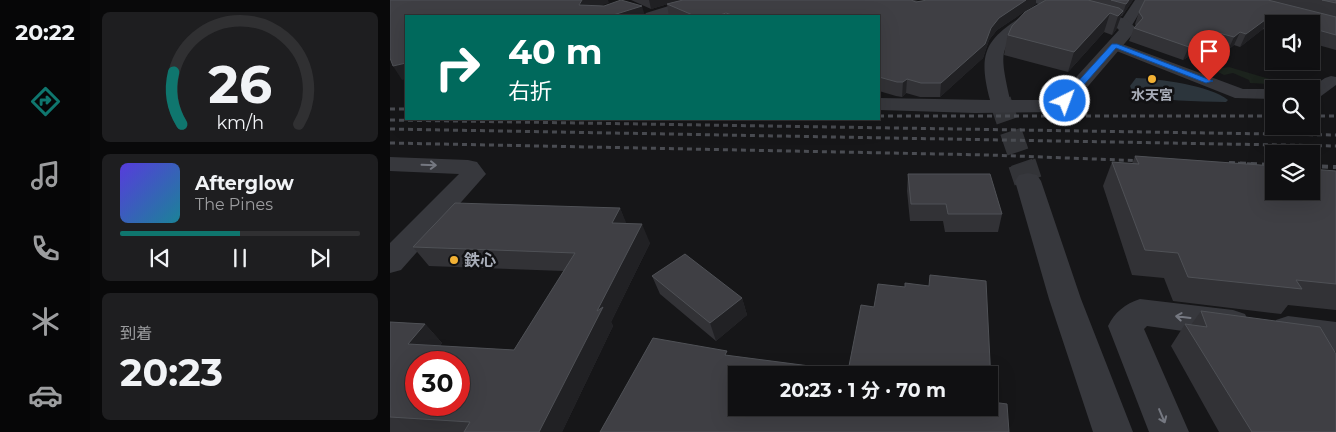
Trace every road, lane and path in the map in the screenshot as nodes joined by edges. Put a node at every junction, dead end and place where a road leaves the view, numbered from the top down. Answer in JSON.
{"nodes":[{"id":1,"x":704,"y":0,"type":"edge"},
{"id":2,"x":1141,"y":0,"type":"edge"},
{"id":3,"x":1046,"y":2,"type":"edge"},
{"id":4,"x":647,"y":15,"type":"edge"},
{"id":5,"x":1126,"y":24,"type":"junction"},
{"id":6,"x":1114,"y":45,"type":"junction"},
{"id":7,"x":1331,"y":81,"type":"dead end"},
{"id":8,"x":1320,"y":89,"type":"edge"},
{"id":9,"x":1265,"y":94,"type":"edge"},
{"id":10,"x":1000,"y":100,"type":"tunnel mouth"},
{"id":11,"x":880,"y":104,"type":"edge"},
{"id":12,"x":390,"y":164,"type":"edge"},
{"id":13,"x":1028,"y":181,"type":"tunnel mouth"},
{"id":14,"x":390,"y":262,"type":"edge"},
{"id":15,"x":1336,"y":336,"type":"edge"},
{"id":16,"x":1113,"y":432,"type":"edge"},
{"id":17,"x":1169,"y":432,"type":"edge"}],
"edges":[{"from":1,"to":4,"type":"street"},
{"from":2,"to":5,"type":"lane"},
{"from":3,"to":5,"type":"street"},
{"from":3,"to":10,"type":"street"},
{"from":5,"to":6,"type":"street"},
{"from":6,"to":9,"type":"lane"},
{"from":6,"to":11,"type":"street"},
{"from":7,"to":8,"type":"lane"},
{"from":12,"to":14,"type":"street","one_way":true},
{"from":13,"to":16,"type":"street"},
{"from":15,"to":17,"type":"street","one_way":true}]}
